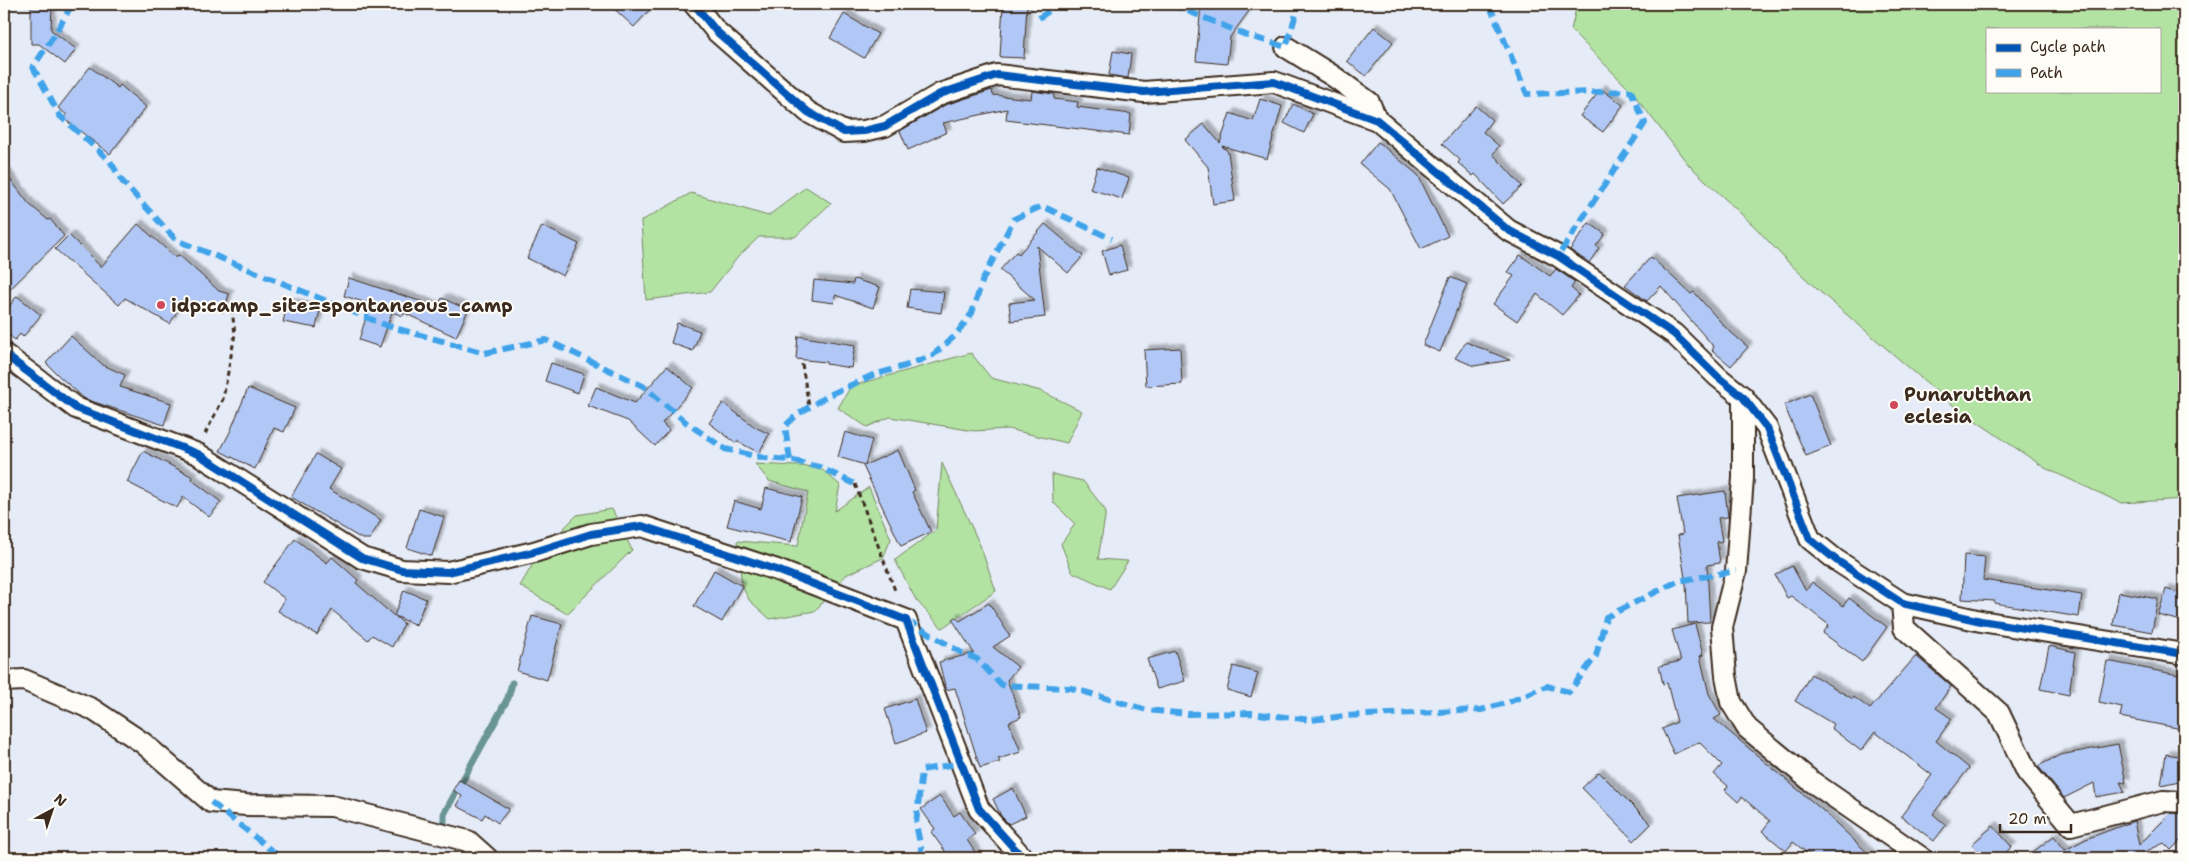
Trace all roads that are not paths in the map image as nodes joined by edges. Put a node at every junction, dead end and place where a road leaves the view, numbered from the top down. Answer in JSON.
{"nodes":[{"id":1,"x":694,"y":4,"type":"edge"},
{"id":2,"x":1286,"y":47,"type":"dead end"},
{"id":3,"x":1377,"y":120,"type":"junction"},
{"id":4,"x":4,"y":354,"type":"edge"},
{"id":5,"x":1743,"y":397,"type":"junction"},
{"id":6,"x":1902,"y":603,"type":"junction"},
{"id":7,"x":2184,"y":654,"type":"edge"},
{"id":8,"x":4,"y":681,"type":"edge"},
{"id":9,"x":2184,"y":802,"type":"edge"},
{"id":10,"x":487,"y":858,"type":"edge"},
{"id":11,"x":1023,"y":858,"type":"edge"},
{"id":12,"x":1922,"y":858,"type":"edge"}],
"edges":[{"from":1,"to":3,"type":"street"},
{"from":2,"to":3,"type":"street"},
{"from":3,"to":5,"type":"street"},
{"from":4,"to":11,"type":"street"},
{"from":5,"to":6,"type":"street"},
{"from":5,"to":12,"type":"street"},
{"from":6,"to":7,"type":"street"},
{"from":6,"to":9,"type":"street"},
{"from":8,"to":10,"type":"street"}]}
